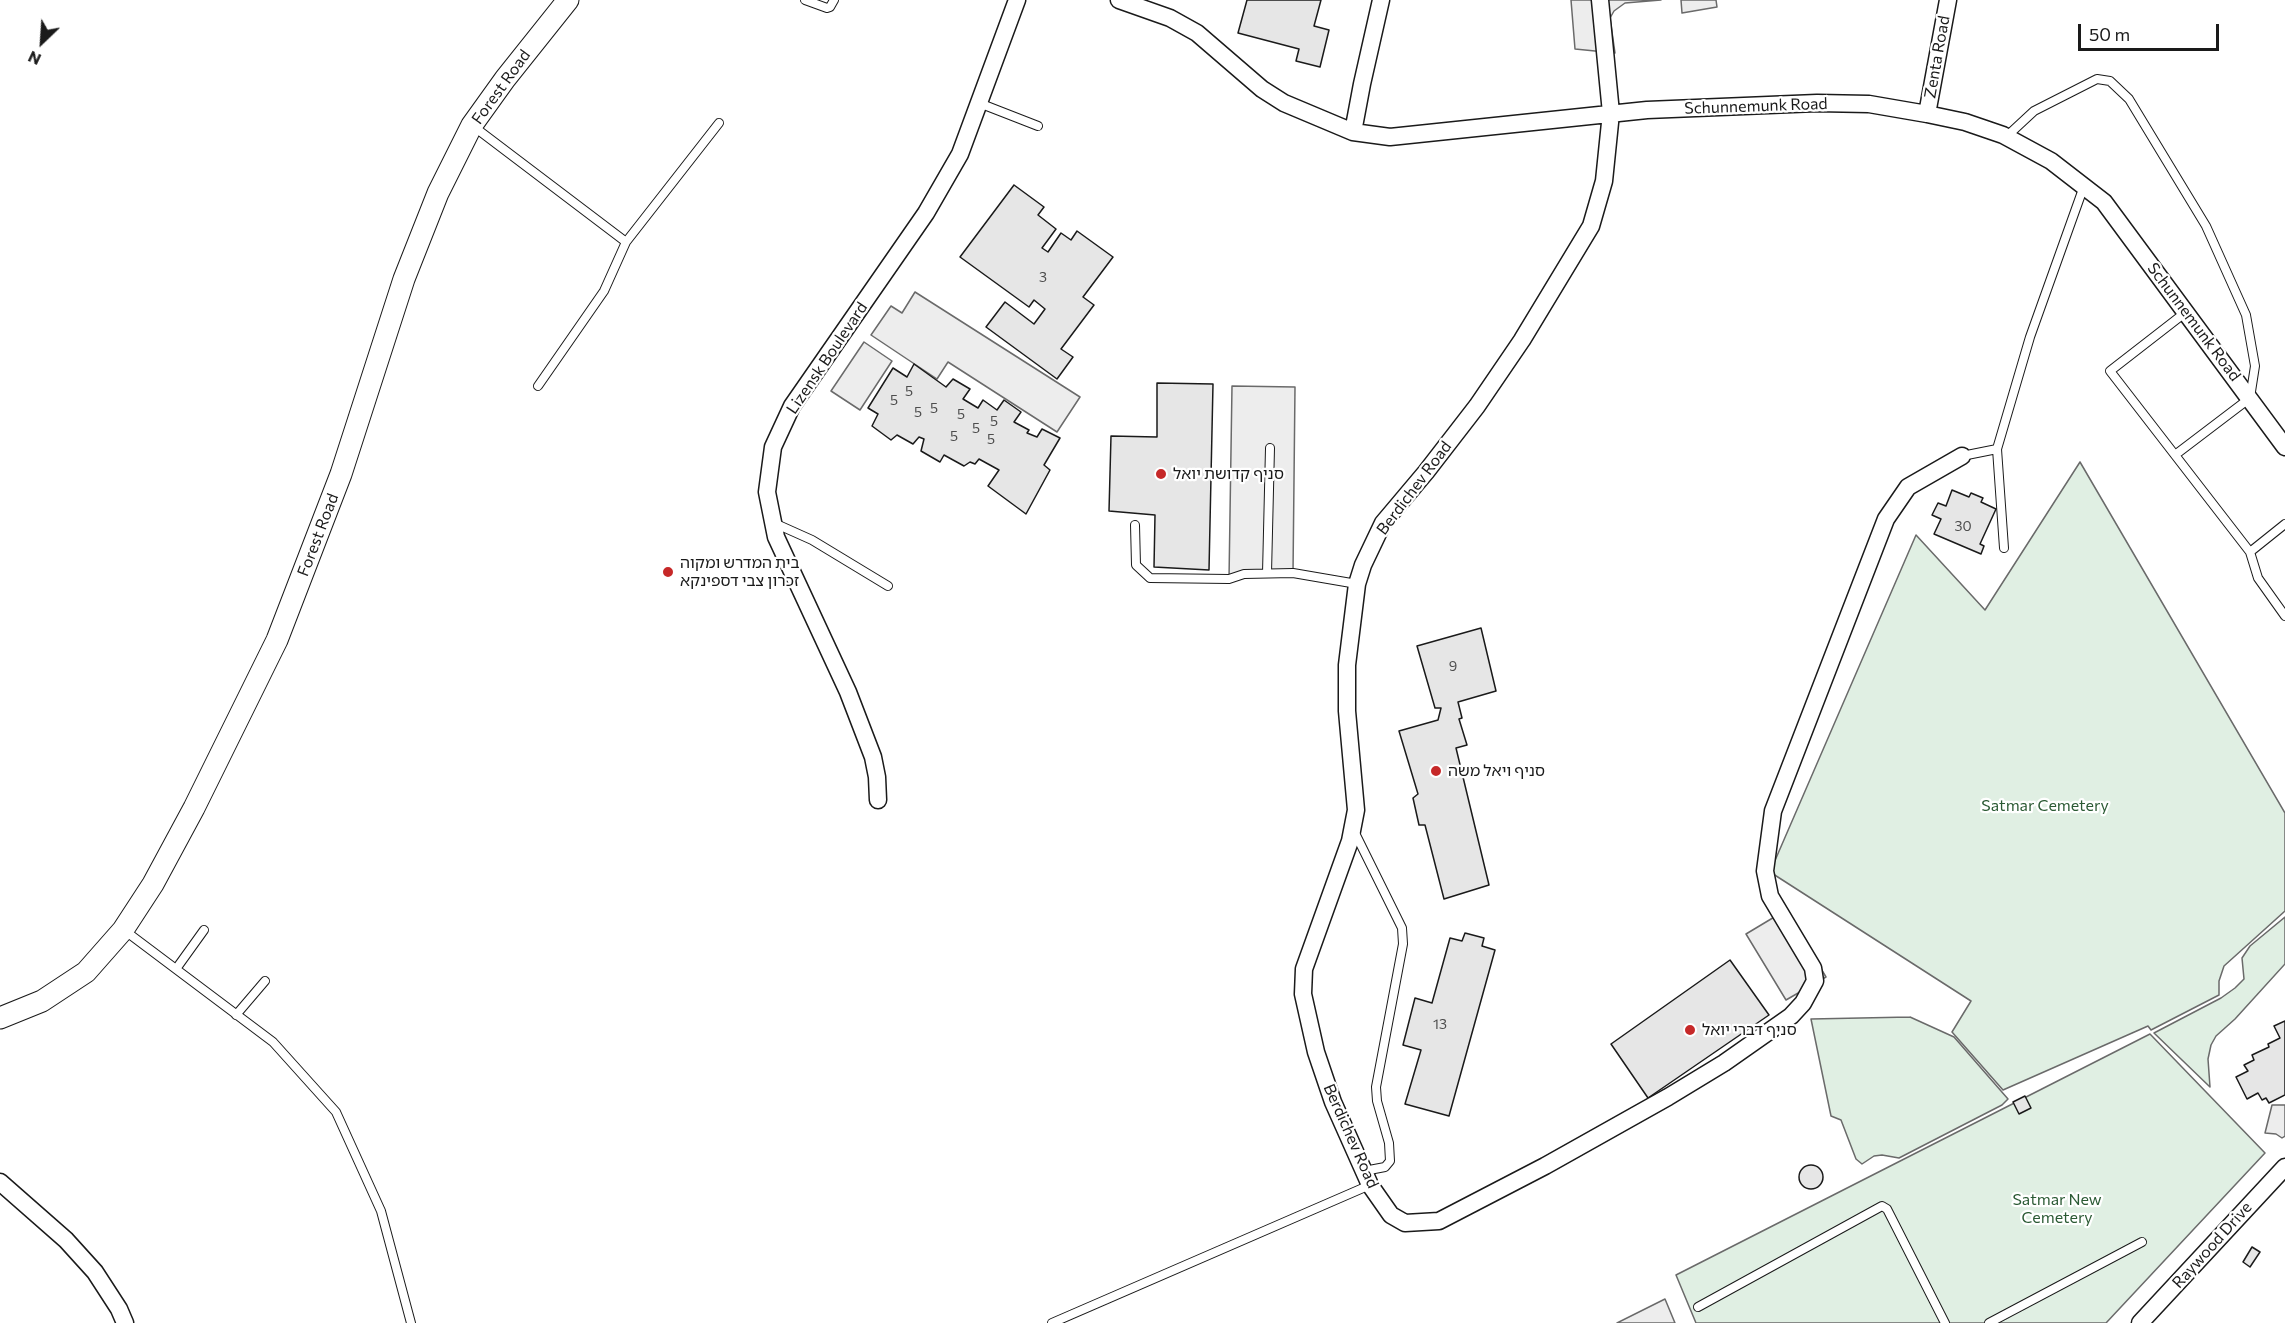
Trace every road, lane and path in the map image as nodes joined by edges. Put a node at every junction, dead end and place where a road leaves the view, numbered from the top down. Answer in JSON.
{"nodes":[{"id":1,"x":567,"y":0,"type":"edge"},
{"id":2,"x":805,"y":0,"type":"edge"},
{"id":3,"x":834,"y":0,"type":"edge"},
{"id":4,"x":1017,"y":0,"type":"edge"},
{"id":5,"x":1119,"y":0,"type":"edge"},
{"id":6,"x":1381,"y":0,"type":"edge"},
{"id":7,"x":1600,"y":0,"type":"edge"},
{"id":8,"x":1948,"y":0,"type":"edge"},
{"id":9,"x":979,"y":103,"type":"junction"},
{"id":10,"x":1611,"y":113,"type":"junction"},
{"id":11,"x":1927,"y":114,"type":"junction"},
{"id":12,"x":719,"y":123,"type":"dead end"},
{"id":13,"x":472,"y":125,"type":"junction"},
{"id":14,"x":1038,"y":126,"type":"dead end"},
{"id":15,"x":1353,"y":132,"type":"junction"},
{"id":16,"x":2006,"y":137,"type":"junction"},
{"id":17,"x":2084,"y":185,"type":"junction"},
{"id":18,"x":626,"y":242,"type":"junction"},
{"id":19,"x":2186,"y":311,"type":"junction"},
{"id":20,"x":538,"y":386,"type":"dead end"},
{"id":21,"x":2250,"y":398,"type":"junction"},
{"id":22,"x":2285,"y":447,"type":"edge"},
{"id":23,"x":1270,"y":448,"type":"dead end"},
{"id":24,"x":1996,"y":449,"type":"junction"},
{"id":25,"x":2175,"y":455,"type":"junction"},
{"id":26,"x":1962,"y":456,"type":"joint"},
{"id":27,"x":773,"y":523,"type":"junction"},
{"id":28,"x":2285,"y":524,"type":"edge"},
{"id":29,"x":1135,"y":525,"type":"dead end"},
{"id":30,"x":2004,"y":548,"type":"dead end"},
{"id":31,"x":2250,"y":552,"type":"junction"},
{"id":32,"x":1267,"y":573,"type":"junction"},
{"id":33,"x":1357,"y":584,"type":"junction"},
{"id":34,"x":888,"y":586,"type":"dead end"},
{"id":35,"x":2285,"y":616,"type":"edge"},
{"id":36,"x":878,"y":800,"type":"dead end"},
{"id":37,"x":1353,"y":827,"type":"junction"},
{"id":38,"x":123,"y":930,"type":"junction"},
{"id":39,"x":204,"y":930,"type":"dead end"},
{"id":40,"x":176,"y":969,"type":"junction"},
{"id":41,"x":265,"y":981,"type":"dead end"},
{"id":42,"x":236,"y":1015,"type":"junction"},
{"id":43,"x":0,"y":1018,"type":"edge"},
{"id":44,"x":2285,"y":1167,"type":"edge"},
{"id":45,"x":1367,"y":1178,"type":"junction"},
{"id":46,"x":0,"y":1182,"type":"edge"},
{"id":47,"x":2142,"y":1242,"type":"dead end"},
{"id":48,"x":1698,"y":1307,"type":"dead end"},
{"id":49,"x":125,"y":1323,"type":"edge"},
{"id":50,"x":411,"y":1323,"type":"edge"},
{"id":51,"x":1052,"y":1323,"type":"edge"},
{"id":52,"x":1945,"y":1323,"type":"edge"},
{"id":53,"x":1989,"y":1323,"type":"edge"},
{"id":54,"x":2140,"y":1323,"type":"edge"}],
"edges":[{"from":1,"to":13,"type":"street","name":"Forest Road"},
{"from":2,"to":3,"type":"lane"},
{"from":4,"to":9,"type":"street","name":"Lizensk Boulevard"},
{"from":5,"to":15,"type":"street","name":"Schunnemunk Road"},
{"from":6,"to":15,"type":"street"},
{"from":7,"to":10,"type":"street","name":"Berdichev Road"},
{"from":8,"to":11,"type":"street","name":"Zenta Road"},
{"from":9,"to":14,"type":"lane"},
{"from":9,"to":27,"type":"street","name":"Lizensk Boulevard"},
{"from":10,"to":11,"type":"street","name":"Schunnemunk Road"},
{"from":10,"to":15,"type":"street","name":"Schunnemunk Road"},
{"from":10,"to":33,"type":"street","name":"Berdichev Road"},
{"from":11,"to":16,"type":"street","name":"Schunnemunk Road"},
{"from":12,"to":18,"type":"lane"},
{"from":13,"to":18,"type":"lane"},
{"from":13,"to":38,"type":"street","name":"Forest Road"},
{"from":16,"to":17,"type":"street","name":"Schunnemunk Road"},
{"from":16,"to":21,"type":"lane"},
{"from":17,"to":19,"type":"street","name":"Schunnemunk Road"},
{"from":17,"to":24,"type":"lane"},
{"from":18,"to":20,"type":"lane"},
{"from":19,"to":21,"type":"street","name":"Schunnemunk Road"},
{"from":19,"to":25,"type":"lane"},
{"from":21,"to":22,"type":"street","name":"Schunnemunk Road"},
{"from":21,"to":25,"type":"lane"},
{"from":23,"to":32,"type":"lane"},
{"from":24,"to":26,"type":"lane"},
{"from":24,"to":30,"type":"lane"},
{"from":25,"to":31,"type":"lane"},
{"from":26,"to":45,"type":"street","name":"Berdichev Road"},
{"from":27,"to":34,"type":"lane"},
{"from":27,"to":36,"type":"street","name":"Lizensk Boulevard"},
{"from":28,"to":31,"type":"lane"},
{"from":29,"to":32,"type":"lane"},
{"from":31,"to":35,"type":"lane"},
{"from":32,"to":33,"type":"lane"},
{"from":33,"to":37,"type":"street","name":"Berdichev Road"},
{"from":37,"to":45,"type":"street","name":"Berdichev Road"},
{"from":37,"to":45,"type":"lane"},
{"from":38,"to":40,"type":"lane"},
{"from":38,"to":43,"type":"street","name":"Forest Road"},
{"from":39,"to":40,"type":"lane"},
{"from":40,"to":42,"type":"lane"},
{"from":41,"to":42,"type":"lane"},
{"from":42,"to":50,"type":"lane"},
{"from":44,"to":54,"type":"street","name":"Raywood Drive"},
{"from":45,"to":51,"type":"lane"},
{"from":46,"to":49,"type":"street"},
{"from":47,"to":53,"type":"lane"},
{"from":48,"to":52,"type":"lane"}]}
